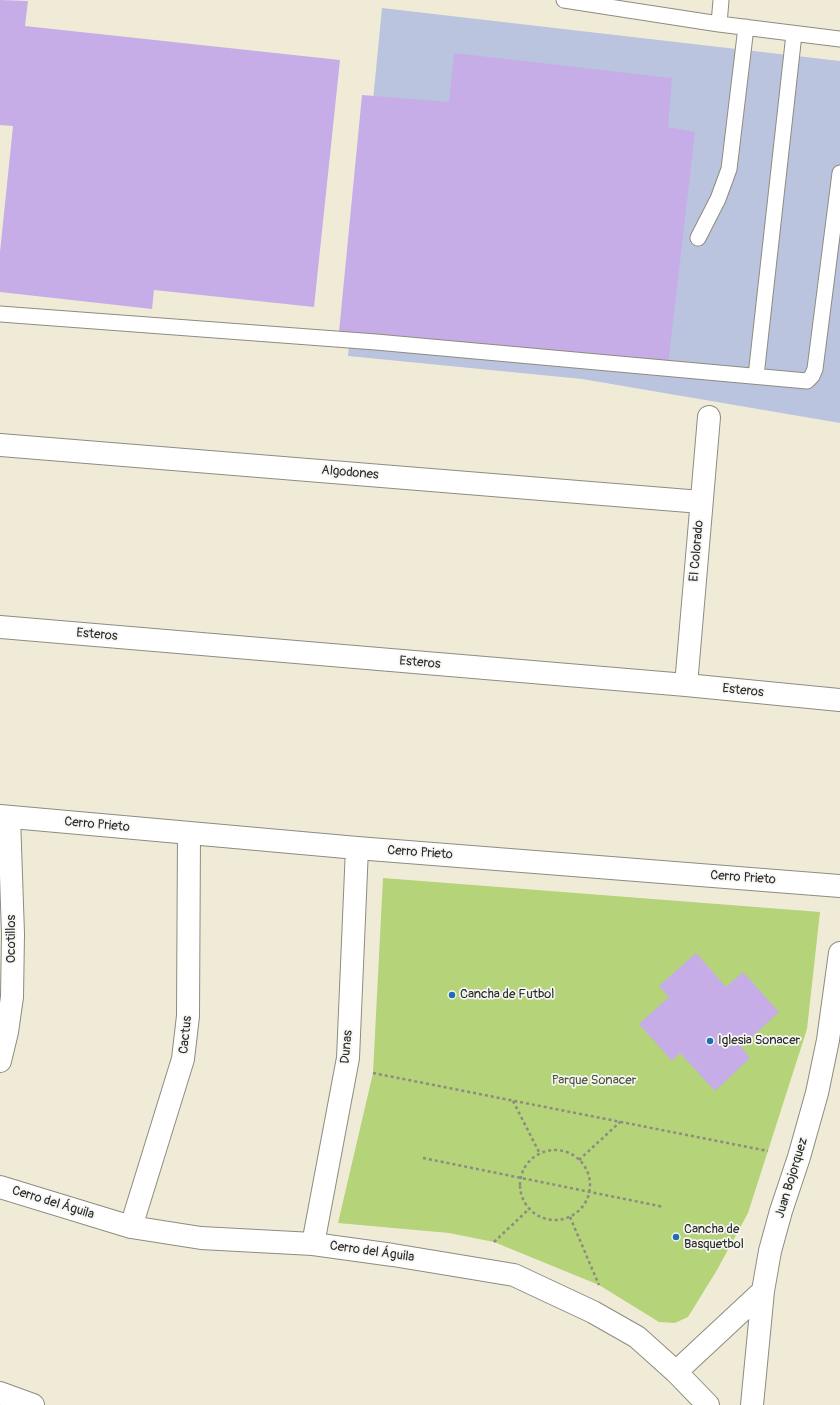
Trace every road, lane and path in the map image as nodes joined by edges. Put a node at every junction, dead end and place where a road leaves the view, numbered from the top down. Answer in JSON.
{"nodes":[{"id":1,"x":564,"y":0,"type":"edge"},
{"id":2,"x":721,"y":0,"type":"edge"},
{"id":3,"x":719,"y":24,"type":"junction"},
{"id":4,"x":746,"y":28,"type":"junction"},
{"id":5,"x":794,"y":34,"type":"junction"},
{"id":6,"x":840,"y":39,"type":"edge"},
{"id":7,"x":840,"y":173,"type":"edge"},
{"id":8,"x":698,"y":238,"type":"dead end"},
{"id":9,"x":0,"y":314,"type":"edge"},
{"id":10,"x":756,"y":376,"type":"junction"},
{"id":11,"x":709,"y":417,"type":"dead end"},
{"id":12,"x":0,"y":445,"type":"edge"},
{"id":13,"x":701,"y":502,"type":"junction"},
{"id":14,"x":0,"y":627,"type":"edge"},
{"id":15,"x":686,"y":685,"type":"junction"},
{"id":16,"x":840,"y":700,"type":"edge"},
{"id":17,"x":4,"y":816,"type":"edge"},
{"id":18,"x":190,"y":834,"type":"junction"},
{"id":19,"x":357,"y":848,"type":"junction"},
{"id":20,"x":840,"y":886,"type":"edge"},
{"id":21,"x":840,"y":952,"type":"edge"},
{"id":22,"x":0,"y":1061,"type":"edge"},
{"id":23,"x":374,"y":1073,"type":"dead end"},
{"id":24,"x":513,"y":1101,"type":"junction"},
{"id":25,"x":620,"y":1122,"type":"junction"},
{"id":26,"x":768,"y":1151,"type":"dead end"},
{"id":27,"x":540,"y":1154,"type":"junction"},
{"id":28,"x":423,"y":1158,"type":"dead end"},
{"id":29,"x":579,"y":1160,"type":"junction"},
{"id":30,"x":520,"y":1178,"type":"junction"},
{"id":31,"x":0,"y":1187,"type":"edge"},
{"id":32,"x":589,"y":1191,"type":"junction"},
{"id":33,"x":664,"y":1207,"type":"dead end"},
{"id":34,"x":529,"y":1209,"type":"junction"},
{"id":35,"x":570,"y":1217,"type":"junction"},
{"id":36,"x":131,"y":1227,"type":"junction"},
{"id":37,"x":494,"y":1242,"type":"dead end"},
{"id":38,"x":313,"y":1244,"type":"junction"},
{"id":39,"x":599,"y":1284,"type":"dead end"},
{"id":40,"x":763,"y":1291,"type":"junction"},
{"id":41,"x":676,"y":1372,"type":"junction"},
{"id":42,"x":0,"y":1393,"type":"edge"},
{"id":43,"x":33,"y":1405,"type":"edge"},
{"id":44,"x":708,"y":1405,"type":"edge"},
{"id":45,"x":752,"y":1405,"type":"edge"}],
"edges":[{"from":1,"to":3,"type":"lane"},
{"from":2,"to":3,"type":"lane"},
{"from":3,"to":4,"type":"lane"},
{"from":4,"to":5,"type":"lane"},
{"from":4,"to":8,"type":"lane"},
{"from":5,"to":6,"type":"lane"},
{"from":5,"to":10,"type":"lane"},
{"from":7,"to":10,"type":"lane"},
{"from":9,"to":10,"type":"lane"},
{"from":11,"to":13,"type":"street","name":"El Colorado"},
{"from":12,"to":13,"type":"street","name":"Algodones"},
{"from":13,"to":15,"type":"street","name":"El Colorado"},
{"from":14,"to":15,"type":"street","name":"Esteros"},
{"from":15,"to":16,"type":"street","name":"Esteros"},
{"from":17,"to":18,"type":"street","name":"Cerro Prieto"},
{"from":17,"to":22,"type":"street","name":"Ocotillos"},
{"from":18,"to":19,"type":"street","name":"Cerro Prieto"},
{"from":18,"to":36,"type":"street","name":"Cactus"},
{"from":19,"to":20,"type":"street","name":"Cerro Prieto"},
{"from":19,"to":38,"type":"street","name":"Dunas"},
{"from":21,"to":40,"type":"street","name":"Juan Bojorquez"},
{"from":23,"to":24,"type":"path"},
{"from":24,"to":25,"type":"path"},
{"from":24,"to":27,"type":"path"},
{"from":25,"to":26,"type":"path"},
{"from":25,"to":29,"type":"path"},
{"from":27,"to":29,"type":"path"},
{"from":27,"to":30,"type":"path"},
{"from":28,"to":30,"type":"path"},
{"from":29,"to":32,"type":"path"},
{"from":30,"to":32,"type":"path"},
{"from":30,"to":34,"type":"path"},
{"from":31,"to":36,"type":"street","name":"Cerro del Águila"},
{"from":32,"to":33,"type":"path"},
{"from":32,"to":35,"type":"path"},
{"from":34,"to":35,"type":"path"},
{"from":34,"to":37,"type":"path"},
{"from":35,"to":39,"type":"path"},
{"from":36,"to":38,"type":"street","name":"Cerro del Águila"},
{"from":38,"to":41,"type":"street","name":"Cerro del Águila"},
{"from":40,"to":41,"type":"street"},
{"from":40,"to":45,"type":"street","name":"Juan Bojorquez"},
{"from":41,"to":44,"type":"street","name":"Cerro del Águila"},
{"from":42,"to":43,"type":"street"}]}
